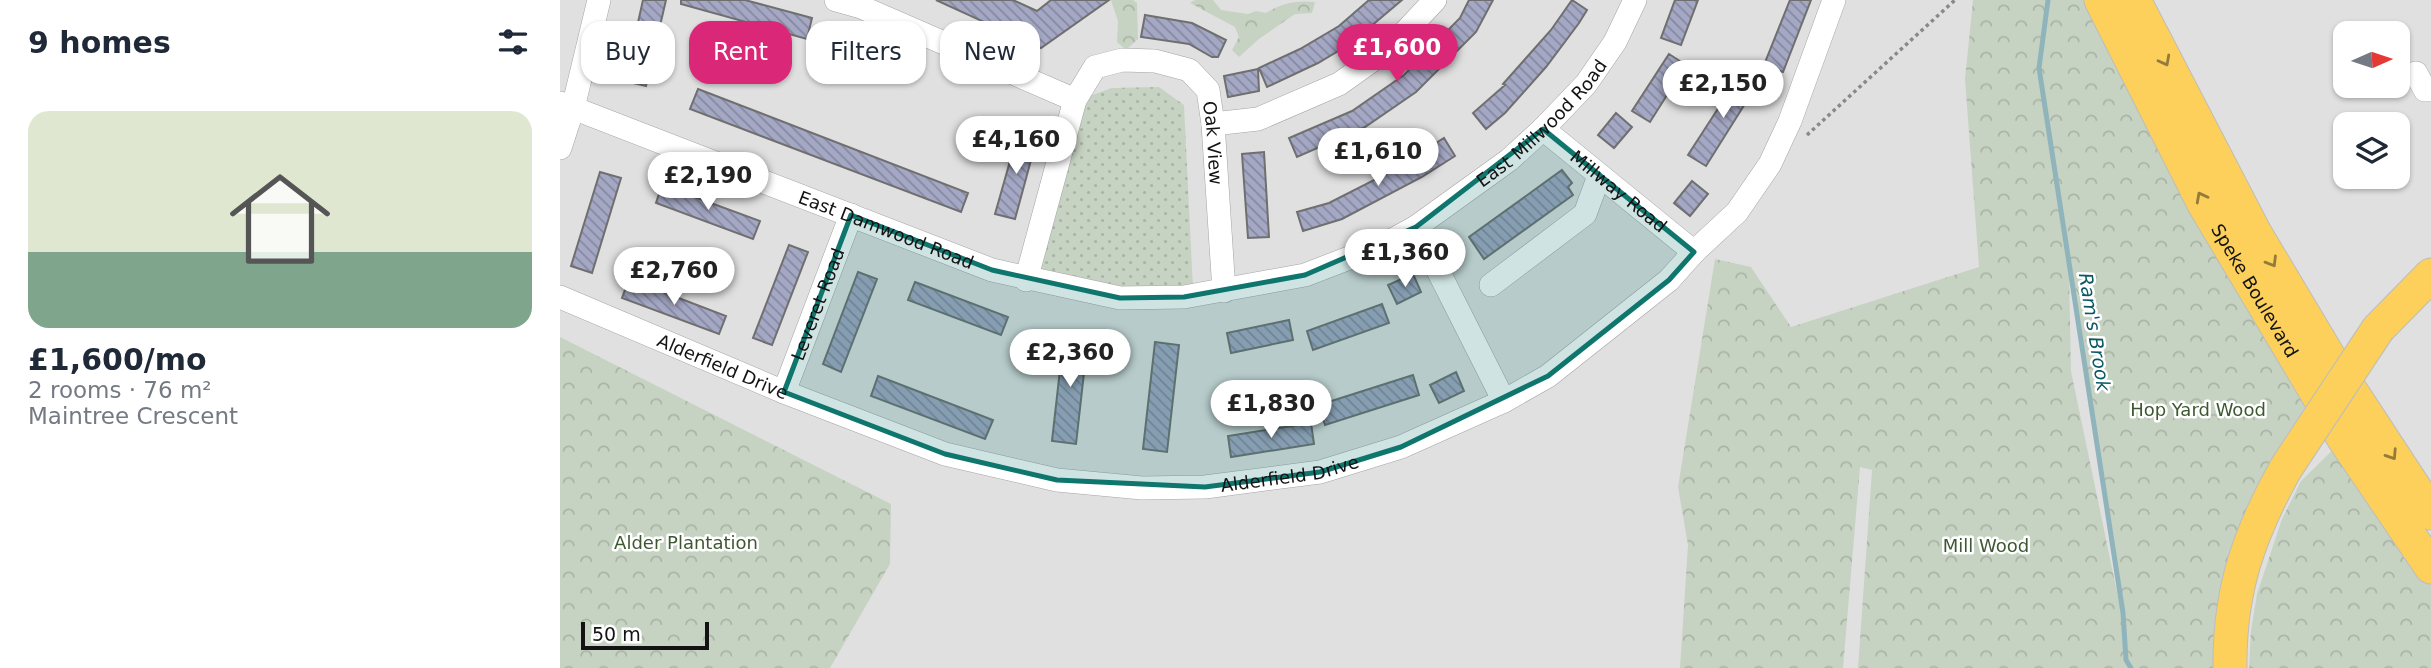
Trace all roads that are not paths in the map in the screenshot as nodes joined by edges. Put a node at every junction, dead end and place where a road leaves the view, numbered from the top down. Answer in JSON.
{"nodes":[{"id":1,"x":599,"y":0,"type":"edge"},
{"id":2,"x":836,"y":0,"type":"edge"},
{"id":3,"x":1435,"y":0,"type":"edge"},
{"id":4,"x":1635,"y":0,"type":"edge"},
{"id":5,"x":1834,"y":0,"type":"edge"},
{"id":6,"x":2101,"y":0,"type":"edge"},
{"id":7,"x":2134,"y":0,"type":"edge"},
{"id":8,"x":861,"y":4,"type":"edge"},
{"id":9,"x":1075,"y":100,"type":"junction"},
{"id":10,"x":567,"y":106,"type":"edge"},
{"id":11,"x":1213,"y":124,"type":"junction"},
{"id":12,"x":1543,"y":129,"type":"junction"},
{"id":13,"x":560,"y":148,"type":"edge"},
{"id":14,"x":1599,"y":176,"type":"junction"},
{"id":15,"x":851,"y":215,"type":"junction"},
{"id":16,"x":1416,"y":227,"type":"junction"},
{"id":17,"x":1694,"y":253,"type":"junction"},
{"id":18,"x":2431,"y":275,"type":"edge"},
{"id":19,"x":1026,"y":280,"type":"junction"},
{"id":20,"x":1491,"y":285,"type":"dead end"},
{"id":21,"x":1224,"y":291,"type":"junction"},
{"id":22,"x":560,"y":297,"type":"edge"},
{"id":23,"x":2431,"y":302,"type":"edge"},
{"id":24,"x":2384,"y":338,"type":"junction"},
{"id":25,"x":784,"y":392,"type":"junction"},
{"id":26,"x":1504,"y":401,"type":"junction"},
{"id":27,"x":2293,"y":475,"type":"junction"},
{"id":28,"x":2431,"y":513,"type":"edge"},
{"id":29,"x":2431,"y":568,"type":"edge"},
{"id":30,"x":2230,"y":668,"type":"edge"},
{"id":31,"x":2249,"y":668,"type":"edge"}],
"edges":[{"from":1,"to":10,"type":"street"},
{"from":2,"to":8,"type":"street"},
{"from":3,"to":11,"type":"street"},
{"from":4,"to":12,"type":"street","name":"East Millwood Road"},
{"from":5,"to":17,"type":"street","name":"Alderfield Drive"},
{"from":29,"to":6,"type":"highway","name":"Speke Boulevard","one_way":true},
{"from":7,"to":28,"type":"highway","name":"Speke Boulevard","one_way":true},
{"from":8,"to":9,"type":"street"},
{"from":9,"to":11,"type":"street","name":"Oak View"},
{"from":9,"to":19,"type":"street","name":"Oak View"},
{"from":10,"to":13,"type":"street"},
{"from":10,"to":15,"type":"street","name":"East Damwood Road"},
{"from":11,"to":21,"type":"street","name":"Oak View"},
{"from":12,"to":14,"type":"street","name":"Millway Road"},
{"from":12,"to":16,"type":"street","name":"East Millwood Road"},
{"from":14,"to":17,"type":"street","name":"Millway Road"},
{"from":14,"to":20,"type":"street"},
{"from":15,"to":19,"type":"street","name":"East Damwood Road"},
{"from":15,"to":25,"type":"street","name":"Leveret Road"},
{"from":16,"to":21,"type":"street","name":"East Millwood Road"},
{"from":16,"to":26,"type":"street"},
{"from":17,"to":26,"type":"street","name":"Alderfield Drive"},
{"from":18,"to":24,"type":"highway"},
{"from":19,"to":21,"type":"street","name":"East Damwood Road"},
{"from":22,"to":25,"type":"street","name":"Alderfield Drive"},
{"from":23,"to":24,"type":"highway"},
{"from":24,"to":27,"type":"highway"},
{"from":25,"to":26,"type":"street","name":"Alderfield Drive"},
{"from":27,"to":30,"type":"highway"},
{"from":27,"to":31,"type":"highway"}]}
